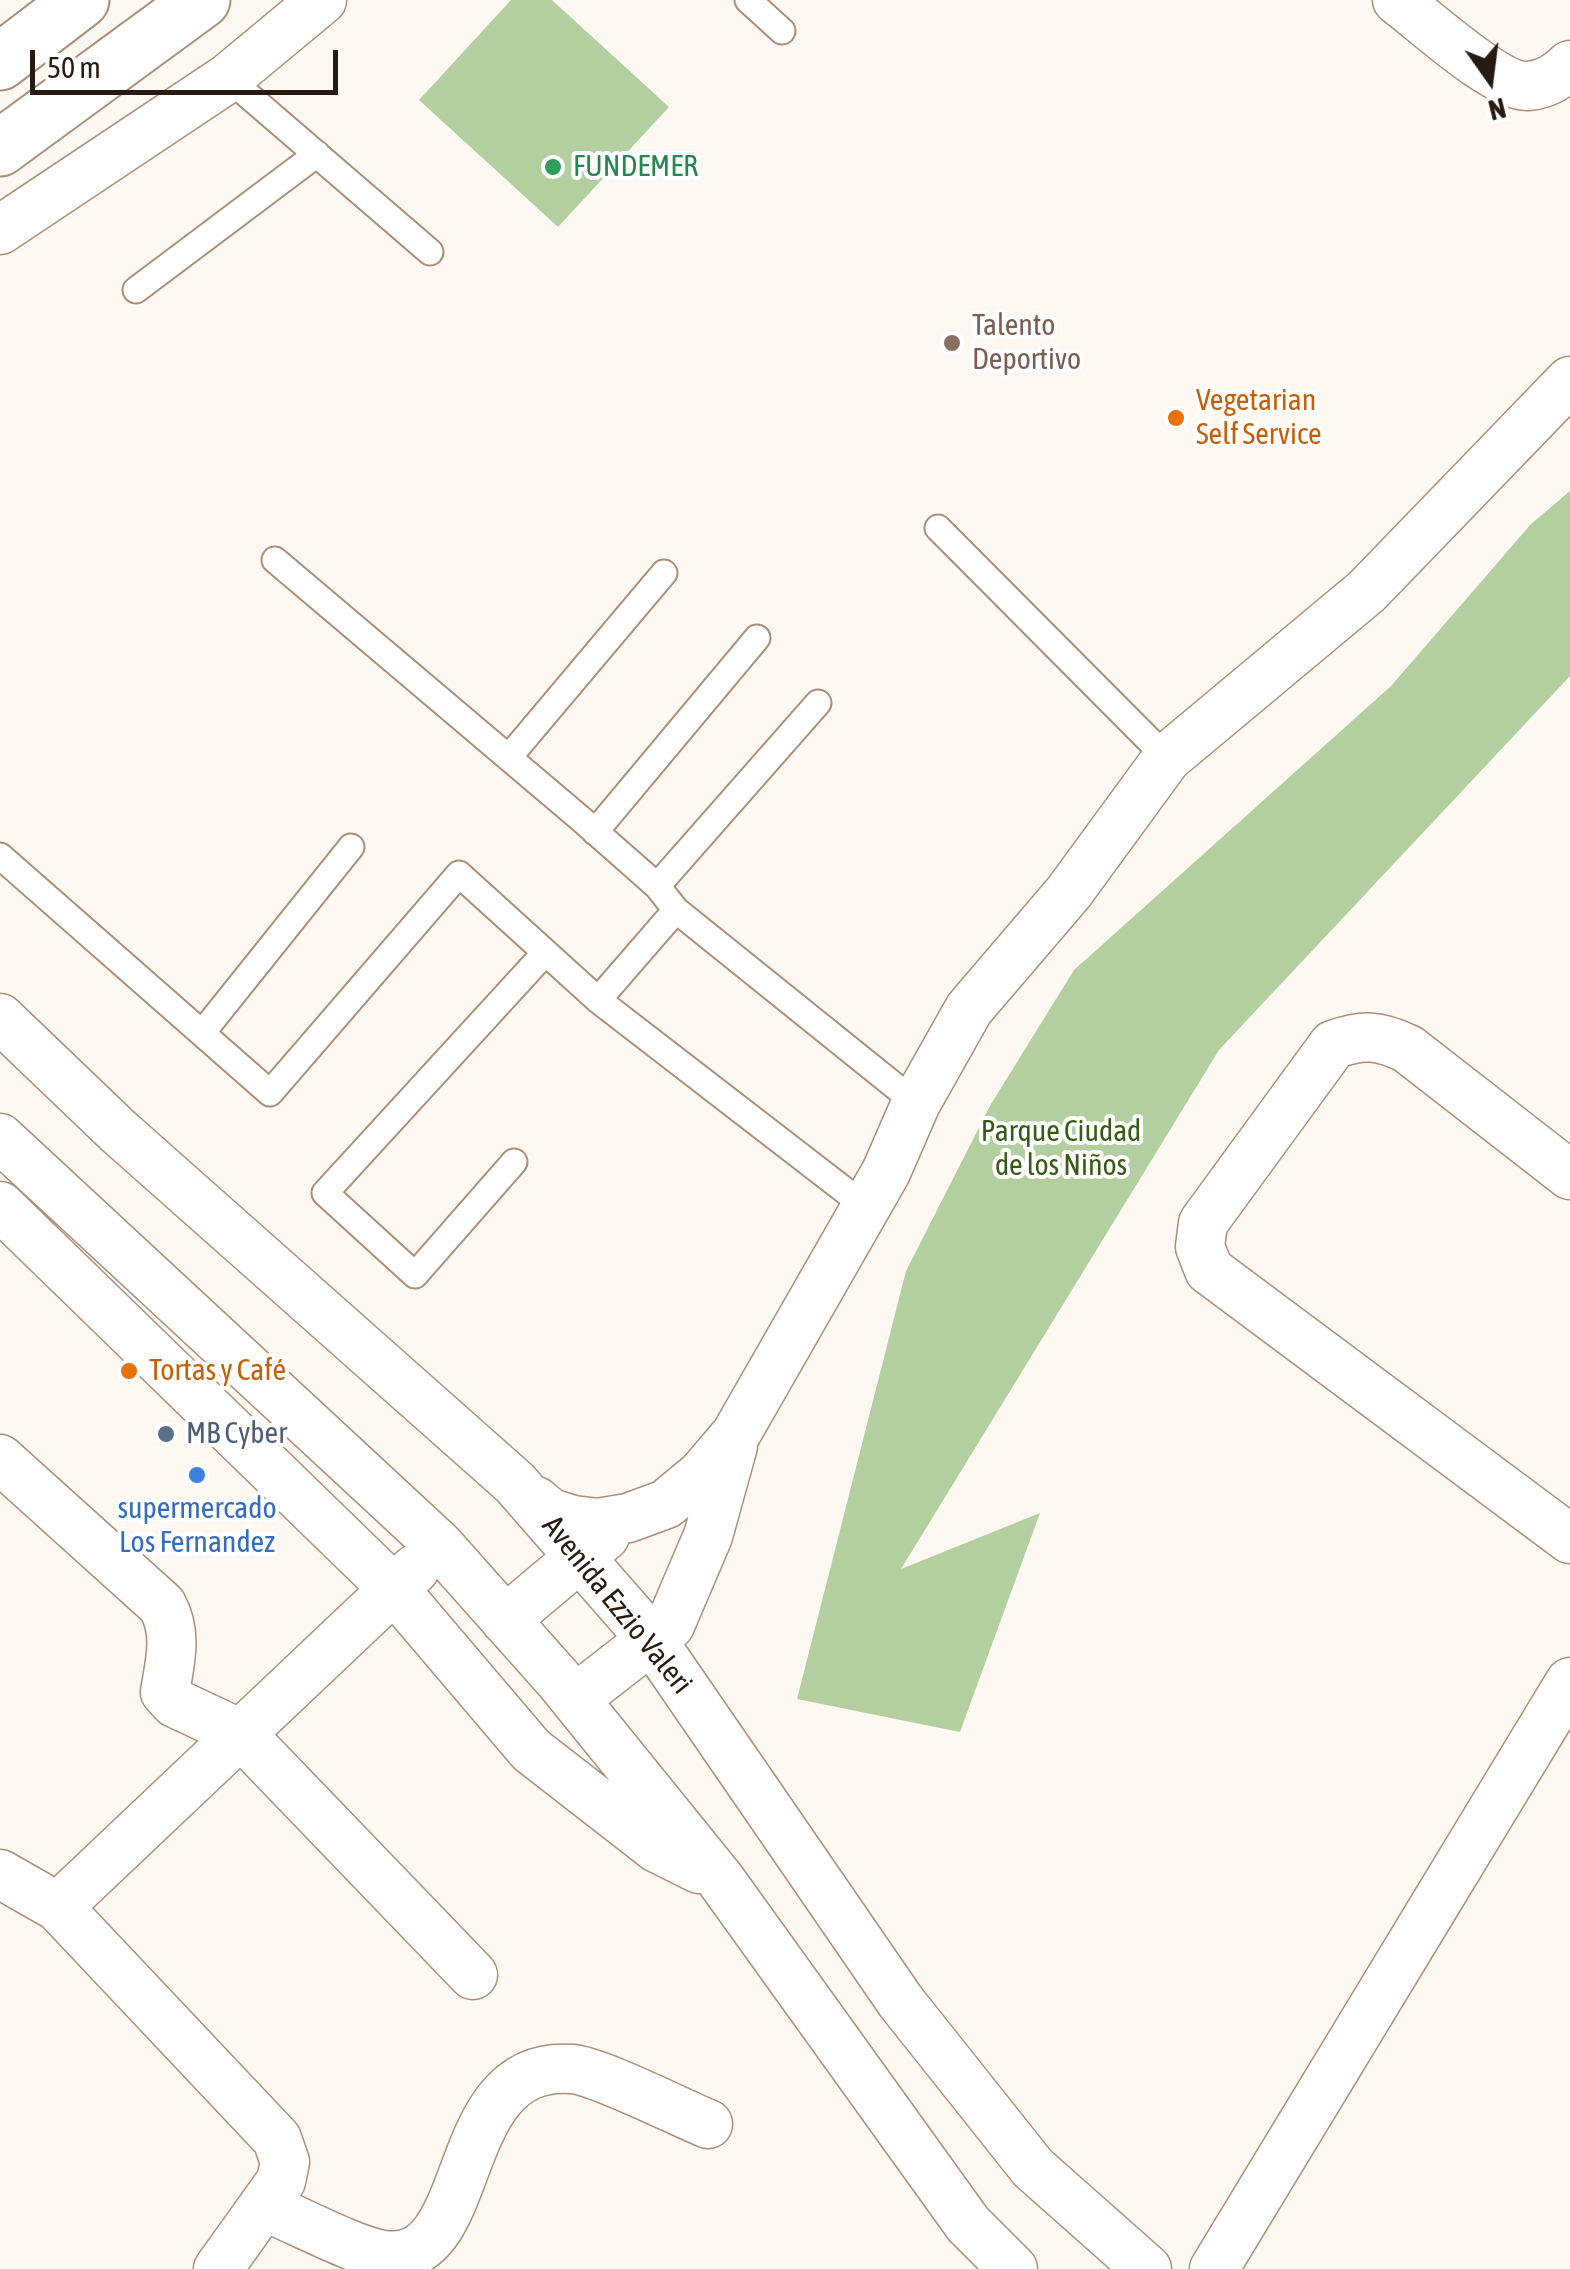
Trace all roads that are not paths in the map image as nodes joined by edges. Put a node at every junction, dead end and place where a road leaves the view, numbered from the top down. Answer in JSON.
{"nodes":[{"id":1,"x":80,"y":0,"type":"edge"},
{"id":2,"x":202,"y":0,"type":"edge"},
{"id":3,"x":322,"y":0,"type":"edge"},
{"id":4,"x":748,"y":0,"type":"edge"},
{"id":5,"x":1397,"y":0,"type":"edge"},
{"id":6,"x":782,"y":31,"type":"dead end"},
{"id":7,"x":0,"y":62,"type":"edge"},
{"id":8,"x":1570,"y":65,"type":"edge"},
{"id":9,"x":228,"y":78,"type":"junction"},
{"id":10,"x":0,"y":148,"type":"edge"},
{"id":11,"x":317,"y":154,"type":"junction"},
{"id":12,"x":0,"y":230,"type":"edge"},
{"id":13,"x":430,"y":252,"type":"dead end"},
{"id":14,"x":136,"y":290,"type":"dead end"},
{"id":15,"x":1570,"y":381,"type":"edge"},
{"id":16,"x":938,"y":528,"type":"dead end"},
{"id":17,"x":274,"y":560,"type":"dead end"},
{"id":18,"x":664,"y":573,"type":"dead end"},
{"id":19,"x":757,"y":638,"type":"dead end"},
{"id":20,"x":818,"y":703,"type":"dead end"},
{"id":21,"x":508,"y":757,"type":"junction"},
{"id":22,"x":1166,"y":758,"type":"junction"},
{"id":23,"x":595,"y":832,"type":"junction"},
{"id":24,"x":351,"y":847,"type":"dead end"},
{"id":25,"x":0,"y":856,"type":"edge"},
{"id":26,"x":657,"y":886,"type":"junction"},
{"id":27,"x":676,"y":910,"type":"junction"},
{"id":28,"x":544,"y":954,"type":"junction"},
{"id":29,"x":598,"y":1000,"type":"junction"},
{"id":30,"x":0,"y":1018,"type":"edge"},
{"id":31,"x":202,"y":1033,"type":"junction"},
{"id":32,"x":916,"y":1104,"type":"junction"},
{"id":33,"x":0,"y":1138,"type":"edge"},
{"id":34,"x":514,"y":1162,"type":"dead end"},
{"id":35,"x":1570,"y":1175,"type":"edge"},
{"id":36,"x":66,"y":1202,"type":"junction"},
{"id":37,"x":0,"y":1206,"type":"edge"},
{"id":38,"x":865,"y":1206,"type":"junction"},
{"id":39,"x":34,"y":1243,"type":"junction"},
{"id":40,"x":736,"y":1434,"type":"junction"},
{"id":41,"x":0,"y":1459,"type":"edge"},
{"id":42,"x":515,"y":1483,"type":"junction"},
{"id":43,"x":628,"y":1518,"type":"junction"},
{"id":44,"x":1570,"y":1539,"type":"edge"},
{"id":45,"x":439,"y":1545,"type":"junction"},
{"id":46,"x":580,"y":1557,"type":"junction"},
{"id":47,"x":394,"y":1590,"type":"junction"},
{"id":48,"x":505,"y":1620,"type":"junction"},
{"id":49,"x":652,"y":1640,"type":"junction"},
{"id":50,"x":1570,"y":1682,"type":"edge"},
{"id":51,"x":575,"y":1700,"type":"junction"},
{"id":52,"x":241,"y":1734,"type":"junction"},
{"id":53,"x":0,"y":1874,"type":"edge"},
{"id":54,"x":720,"y":1879,"type":"junction"},
{"id":55,"x":58,"y":1907,"type":"junction"},
{"id":56,"x":472,"y":1976,"type":"dead end"},
{"id":57,"x":708,"y":2124,"type":"dead end"},
{"id":58,"x":263,"y":2206,"type":"junction"},
{"id":59,"x":218,"y":2269,"type":"edge"},
{"id":60,"x":1013,"y":2269,"type":"edge"},
{"id":61,"x":1147,"y":2269,"type":"edge"},
{"id":62,"x":1214,"y":2269,"type":"edge"}],
"edges":[{"from":1,"to":7,"type":"street"},
{"from":2,"to":10,"type":"street"},
{"from":3,"to":9,"type":"street"},
{"from":4,"to":6,"type":"lane"},
{"from":5,"to":8,"type":"street"},
{"from":9,"to":11,"type":"lane"},
{"from":9,"to":12,"type":"street"},
{"from":11,"to":13,"type":"lane"},
{"from":11,"to":14,"type":"lane"},
{"from":15,"to":22,"type":"street"},
{"from":16,"to":22,"type":"lane"},
{"from":17,"to":21,"type":"lane"},
{"from":18,"to":21,"type":"lane"},
{"from":19,"to":23,"type":"lane"},
{"from":20,"to":26,"type":"lane"},
{"from":21,"to":23,"type":"lane"},
{"from":22,"to":32,"type":"street"},
{"from":23,"to":26,"type":"lane"},
{"from":24,"to":31,"type":"lane"},
{"from":25,"to":31,"type":"lane"},
{"from":26,"to":27,"type":"lane"},
{"from":27,"to":29,"type":"lane"},
{"from":27,"to":32,"type":"lane"},
{"from":28,"to":29,"type":"lane"},
{"from":28,"to":31,"type":"lane"},
{"from":28,"to":34,"type":"lane"},
{"from":29,"to":38,"type":"lane"},
{"from":30,"to":42,"type":"street","name":"Avenida Ezzio Valeri"},
{"from":32,"to":38,"type":"street"},
{"from":33,"to":36,"type":"street"},
{"from":35,"to":44,"type":"street"},
{"from":36,"to":39,"type":"street"},
{"from":36,"to":45,"type":"street"},
{"from":37,"to":39,"type":"street"},
{"from":38,"to":40,"type":"street"},
{"from":39,"to":47,"type":"street"},
{"from":40,"to":43,"type":"street"},
{"from":40,"to":49,"type":"street"},
{"from":41,"to":52,"type":"street"},
{"from":42,"to":43,"type":"street"},
{"from":42,"to":46,"type":"street","name":"Avenida Ezzio Valeri"},
{"from":43,"to":46,"type":"street"},
{"from":45,"to":47,"type":"street"},
{"from":45,"to":48,"type":"street"},
{"from":46,"to":48,"type":"street"},
{"from":46,"to":49,"type":"street","name":"Avenida Ezzio Valeri"},
{"from":47,"to":52,"type":"street"},
{"from":47,"to":54,"type":"street"},
{"from":48,"to":51,"type":"street"},
{"from":49,"to":51,"type":"street"},
{"from":49,"to":61,"type":"street","name":"Avenida Ezzio Valeri"},
{"from":50,"to":62,"type":"street"},
{"from":51,"to":54,"type":"street"},
{"from":52,"to":55,"type":"street"},
{"from":52,"to":56,"type":"street"},
{"from":53,"to":55,"type":"street"},
{"from":54,"to":60,"type":"street"},
{"from":55,"to":58,"type":"street"},
{"from":57,"to":58,"type":"street"},
{"from":58,"to":59,"type":"street"}]}
